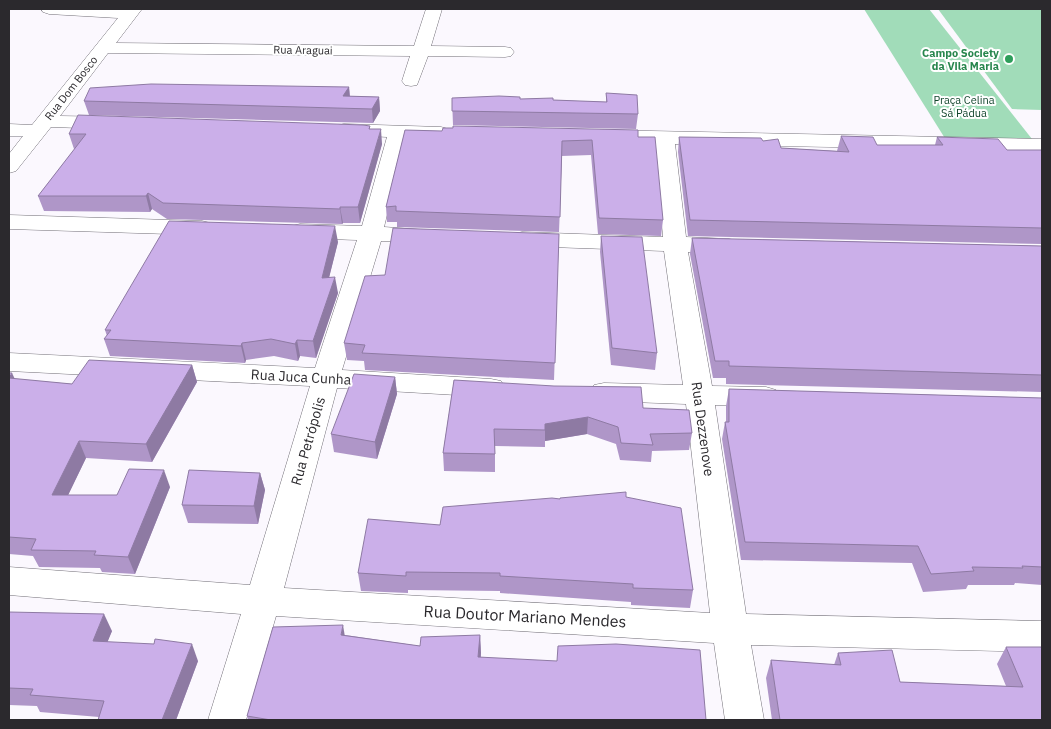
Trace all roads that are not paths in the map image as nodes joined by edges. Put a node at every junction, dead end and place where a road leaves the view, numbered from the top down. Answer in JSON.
{"nodes":[{"id":1,"x":49,"y":9,"type":"edge"},
{"id":2,"x":434,"y":9,"type":"edge"},
{"id":3,"x":131,"y":12,"type":"edge"},
{"id":4,"x":102,"y":48,"type":"junction"},
{"id":5,"x":420,"y":51,"type":"junction"},
{"id":6,"x":504,"y":52,"type":"dead end"},
{"id":7,"x":411,"y":81,"type":"dead end"},
{"id":8,"x":132,"y":124,"type":"edge"},
{"id":9,"x":41,"y":126,"type":"junction"},
{"id":10,"x":9,"y":130,"type":"edge"},
{"id":11,"x":329,"y":130,"type":"edge"},
{"id":12,"x":398,"y":132,"type":"junction"},
{"id":13,"x":457,"y":133,"type":"edge"},
{"id":14,"x":585,"y":136,"type":"edge"},
{"id":15,"x":664,"y":137,"type":"junction"},
{"id":16,"x":1042,"y":145,"type":"edge"},
{"id":17,"x":9,"y":168,"type":"edge"},
{"id":18,"x":9,"y":222,"type":"edge"},
{"id":19,"x":224,"y":229,"type":"edge"},
{"id":20,"x":283,"y":231,"type":"edge"},
{"id":21,"x":371,"y":234,"type":"junction"},
{"id":22,"x":449,"y":236,"type":"edge"},
{"id":23,"x":498,"y":238,"type":"edge"},
{"id":24,"x":674,"y":245,"type":"junction"},
{"id":25,"x":754,"y":246,"type":"edge"},
{"id":26,"x":9,"y":362,"type":"edge"},
{"id":27,"x":326,"y":378,"type":"junction"},
{"id":28,"x":517,"y":389,"type":"edge"},
{"id":29,"x":574,"y":391,"type":"edge"},
{"id":30,"x":699,"y":395,"type":"junction"},
{"id":31,"x":787,"y":398,"type":"edge"},
{"id":32,"x":9,"y":581,"type":"edge"},
{"id":33,"x":263,"y":601,"type":"junction"},
{"id":34,"x":730,"y":629,"type":"junction"},
{"id":35,"x":1042,"y":637,"type":"edge"},
{"id":36,"x":227,"y":720,"type":"edge"},
{"id":37,"x":744,"y":720,"type":"edge"}],
"edges":[{"from":1,"to":3,"type":"street"},
{"from":2,"to":5,"type":"street"},
{"from":3,"to":4,"type":"street","name":"Rua Dom Bosco"},
{"from":4,"to":5,"type":"street","name":"Rua Araguai"},
{"from":4,"to":9,"type":"street","name":"Rua Dom Bosco"},
{"from":5,"to":6,"type":"street","name":"Rua Araguai"},
{"from":5,"to":7,"type":"street"},
{"from":8,"to":9,"type":"street"},
{"from":9,"to":10,"type":"street"},
{"from":9,"to":17,"type":"street","name":"Rua Dom Bosco"},
{"from":11,"to":12,"type":"street"},
{"from":12,"to":13,"type":"street"},
{"from":12,"to":21,"type":"street","name":"Rua Petrópolis"},
{"from":14,"to":15,"type":"street"},
{"from":15,"to":16,"type":"street"},
{"from":15,"to":24,"type":"street","name":"Rua Dezzenove"},
{"from":18,"to":19,"type":"street"},
{"from":20,"to":21,"type":"street"},
{"from":21,"to":22,"type":"street"},
{"from":21,"to":27,"type":"street","name":"Rua Petrópolis"},
{"from":23,"to":24,"type":"street"},
{"from":24,"to":25,"type":"street"},
{"from":24,"to":30,"type":"street","name":"Rua Dezzenove"},
{"from":26,"to":27,"type":"street","name":"Rua Juca Cunha"},
{"from":27,"to":28,"type":"street","name":"Rua Juca Cunha"},
{"from":27,"to":33,"type":"street","name":"Rua Petrópolis"},
{"from":29,"to":30,"type":"street"},
{"from":30,"to":31,"type":"street"},
{"from":30,"to":34,"type":"street","name":"Rua Dezzenove"},
{"from":32,"to":33,"type":"street","name":"Rua Doutor Mariano Mendes"},
{"from":33,"to":34,"type":"street","name":"Rua Doutor Mariano Mendes"},
{"from":33,"to":36,"type":"street","name":"Rua Petrópolis"},
{"from":34,"to":35,"type":"street","name":"Rua Doutor Mariano Mendes"},
{"from":34,"to":37,"type":"street","name":"Rua Dezzenove"}]}
